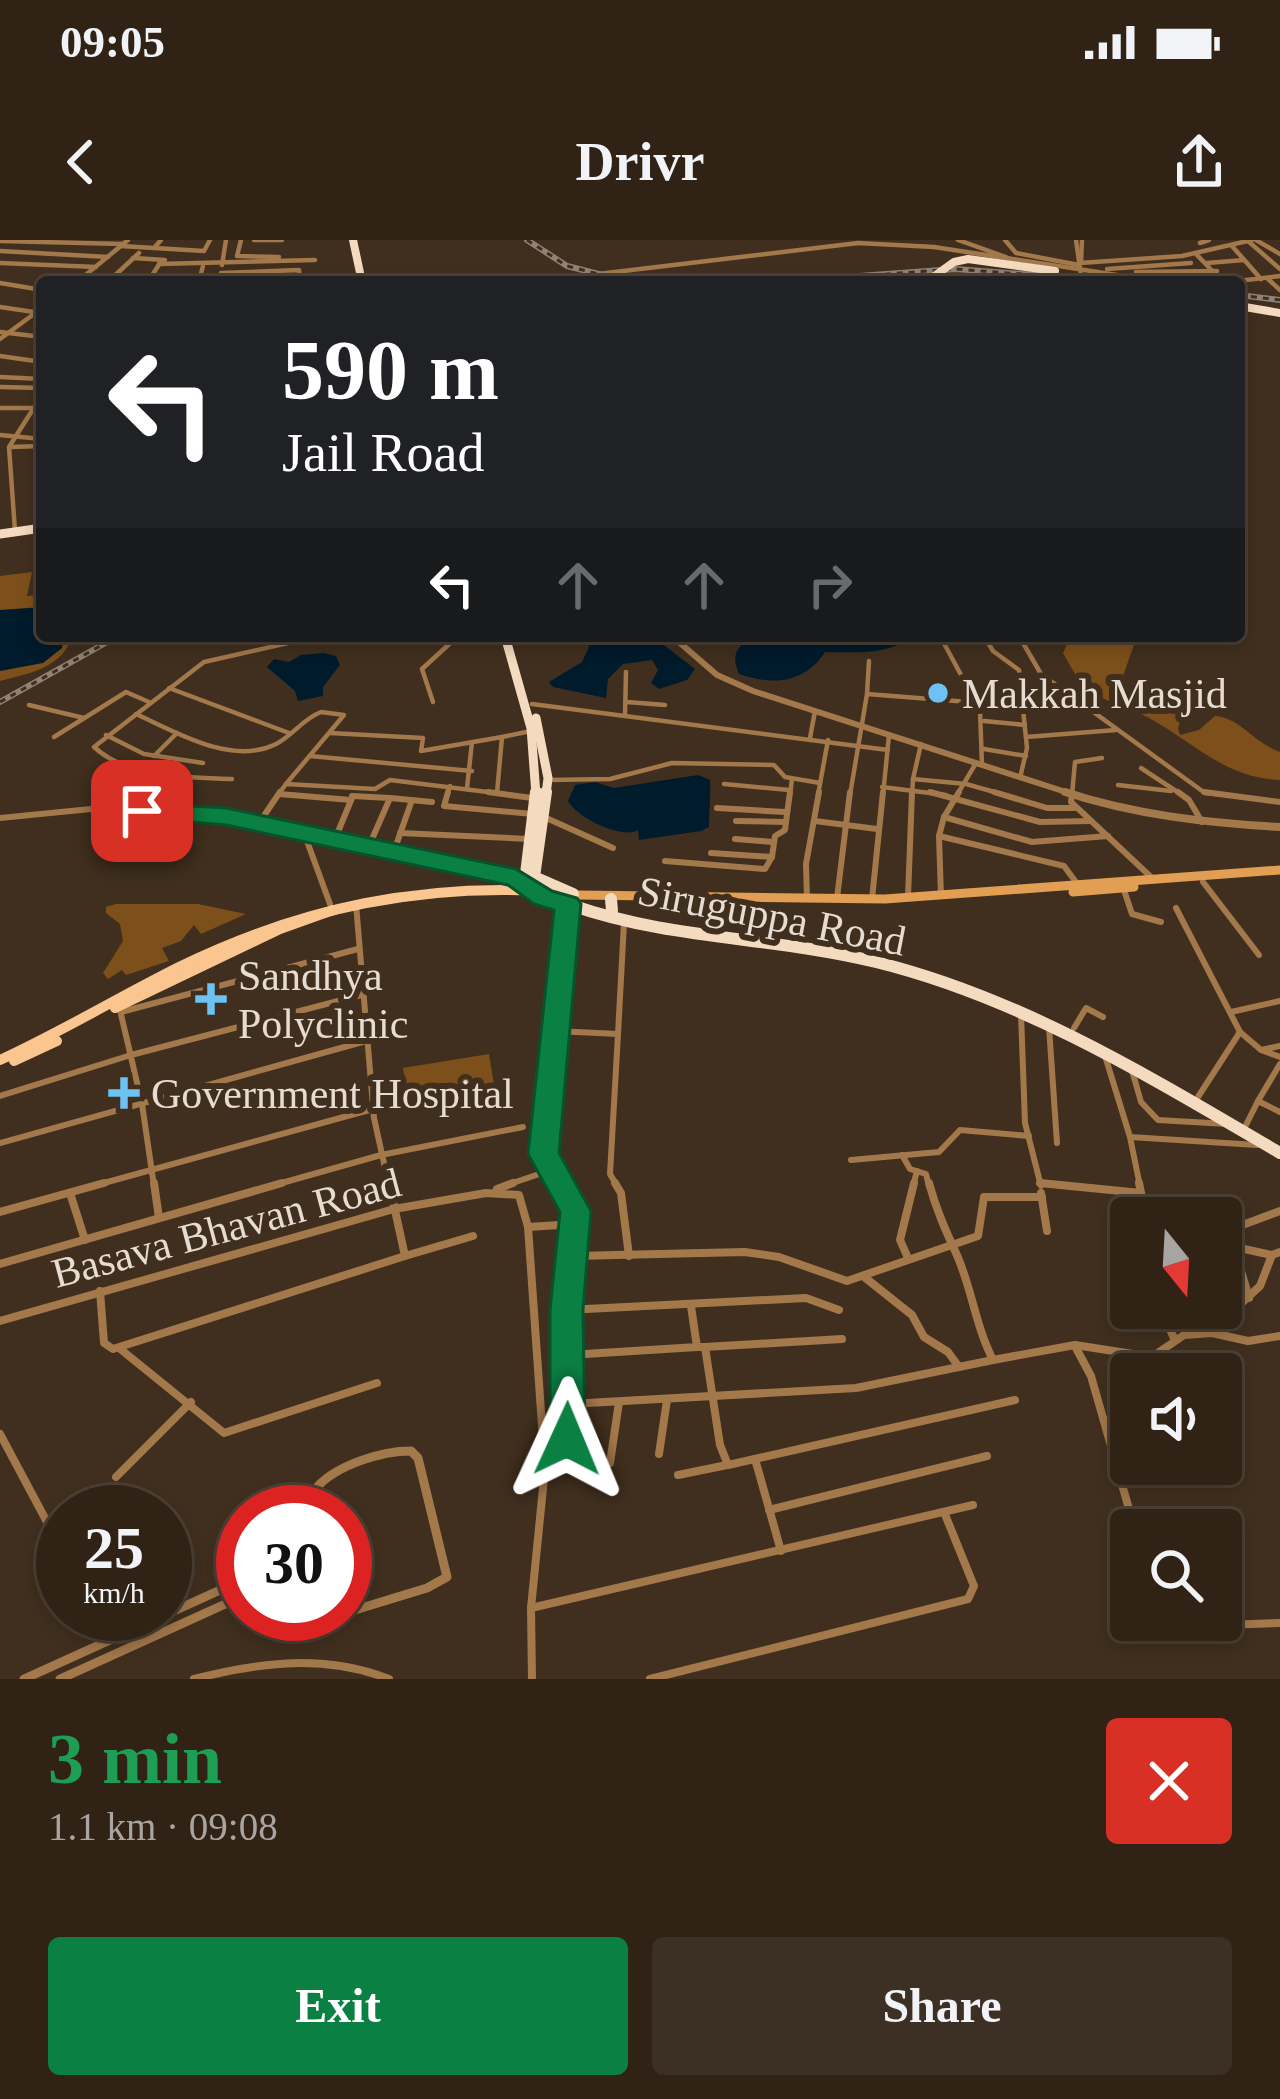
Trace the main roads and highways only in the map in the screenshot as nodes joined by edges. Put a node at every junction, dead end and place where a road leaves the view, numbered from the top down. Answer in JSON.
{"nodes":[{"id":1,"x":349,"y":240,"type":"edge"},
{"id":2,"x":1059,"y":270,"type":"road end"},
{"id":3,"x":1081,"y":273,"type":"edge"},
{"id":4,"x":356,"y":276,"type":"edge"},
{"id":5,"x":934,"y":276,"type":"edge"},
{"id":6,"x":1050,"y":276,"type":"edge"},
{"id":7,"x":1245,"y":306,"type":"edge"},
{"id":8,"x":1280,"y":312,"type":"edge"},
{"id":9,"x":36,"y":532,"type":"edge"},
{"id":10,"x":0,"y":536,"type":"edge"},
{"id":11,"x":510,"y":642,"type":"edge"},
{"id":12,"x":511,"y":642,"type":"edge"},
{"id":13,"x":539,"y":815,"type":"junction"},
{"id":14,"x":1280,"y":872,"type":"edge"},
{"id":15,"x":529,"y":881,"type":"junction"},
{"id":16,"x":507,"y":890,"type":"junction"},
{"id":17,"x":543,"y":898,"type":"junction"},
{"id":18,"x":573,"y":899,"type":"junction"},
{"id":19,"x":355,"y":903,"type":"junction"},
{"id":20,"x":613,"y":907,"type":"junction"},
{"id":21,"x":119,"y":1006,"type":"junction"},
{"id":22,"x":0,"y":1063,"type":"edge"},
{"id":23,"x":1238,"y":1124,"type":"junction"},
{"id":24,"x":1276,"y":1148,"type":"edge"}],
"edges":[{"from":1,"to":4,"type":"highway"},
{"from":2,"to":5,"type":"highway","bridge":true},
{"from":3,"to":6,"type":"highway"},
{"from":7,"to":8,"type":"highway"},
{"from":9,"to":10,"type":"highway"},
{"from":11,"to":13,"type":"highway"},
{"from":12,"to":13,"type":"highway"},
{"from":13,"to":15,"type":"highway"},
{"from":13,"to":15,"type":"highway"},
{"from":14,"to":20,"type":"main road"},
{"from":14,"to":20,"type":"main road"},
{"from":15,"to":16,"type":"main road"},
{"from":15,"to":17,"type":"highway"},
{"from":15,"to":18,"type":"highway"},
{"from":16,"to":17,"type":"main road"},
{"from":16,"to":19,"type":"main road"},
{"from":17,"to":18,"type":"highway"},
{"from":18,"to":20,"type":"highway","name":"Siruguppa Road"},
{"from":18,"to":20,"type":"main road"},
{"from":19,"to":21,"type":"main road"},
{"from":19,"to":21,"type":"main road"},
{"from":20,"to":23,"type":"highway","name":"Siruguppa Road"},
{"from":20,"to":23,"type":"highway"},
{"from":21,"to":22,"type":"main road"},
{"from":23,"to":24,"type":"highway","name":"Siruguppa Road"}]}
